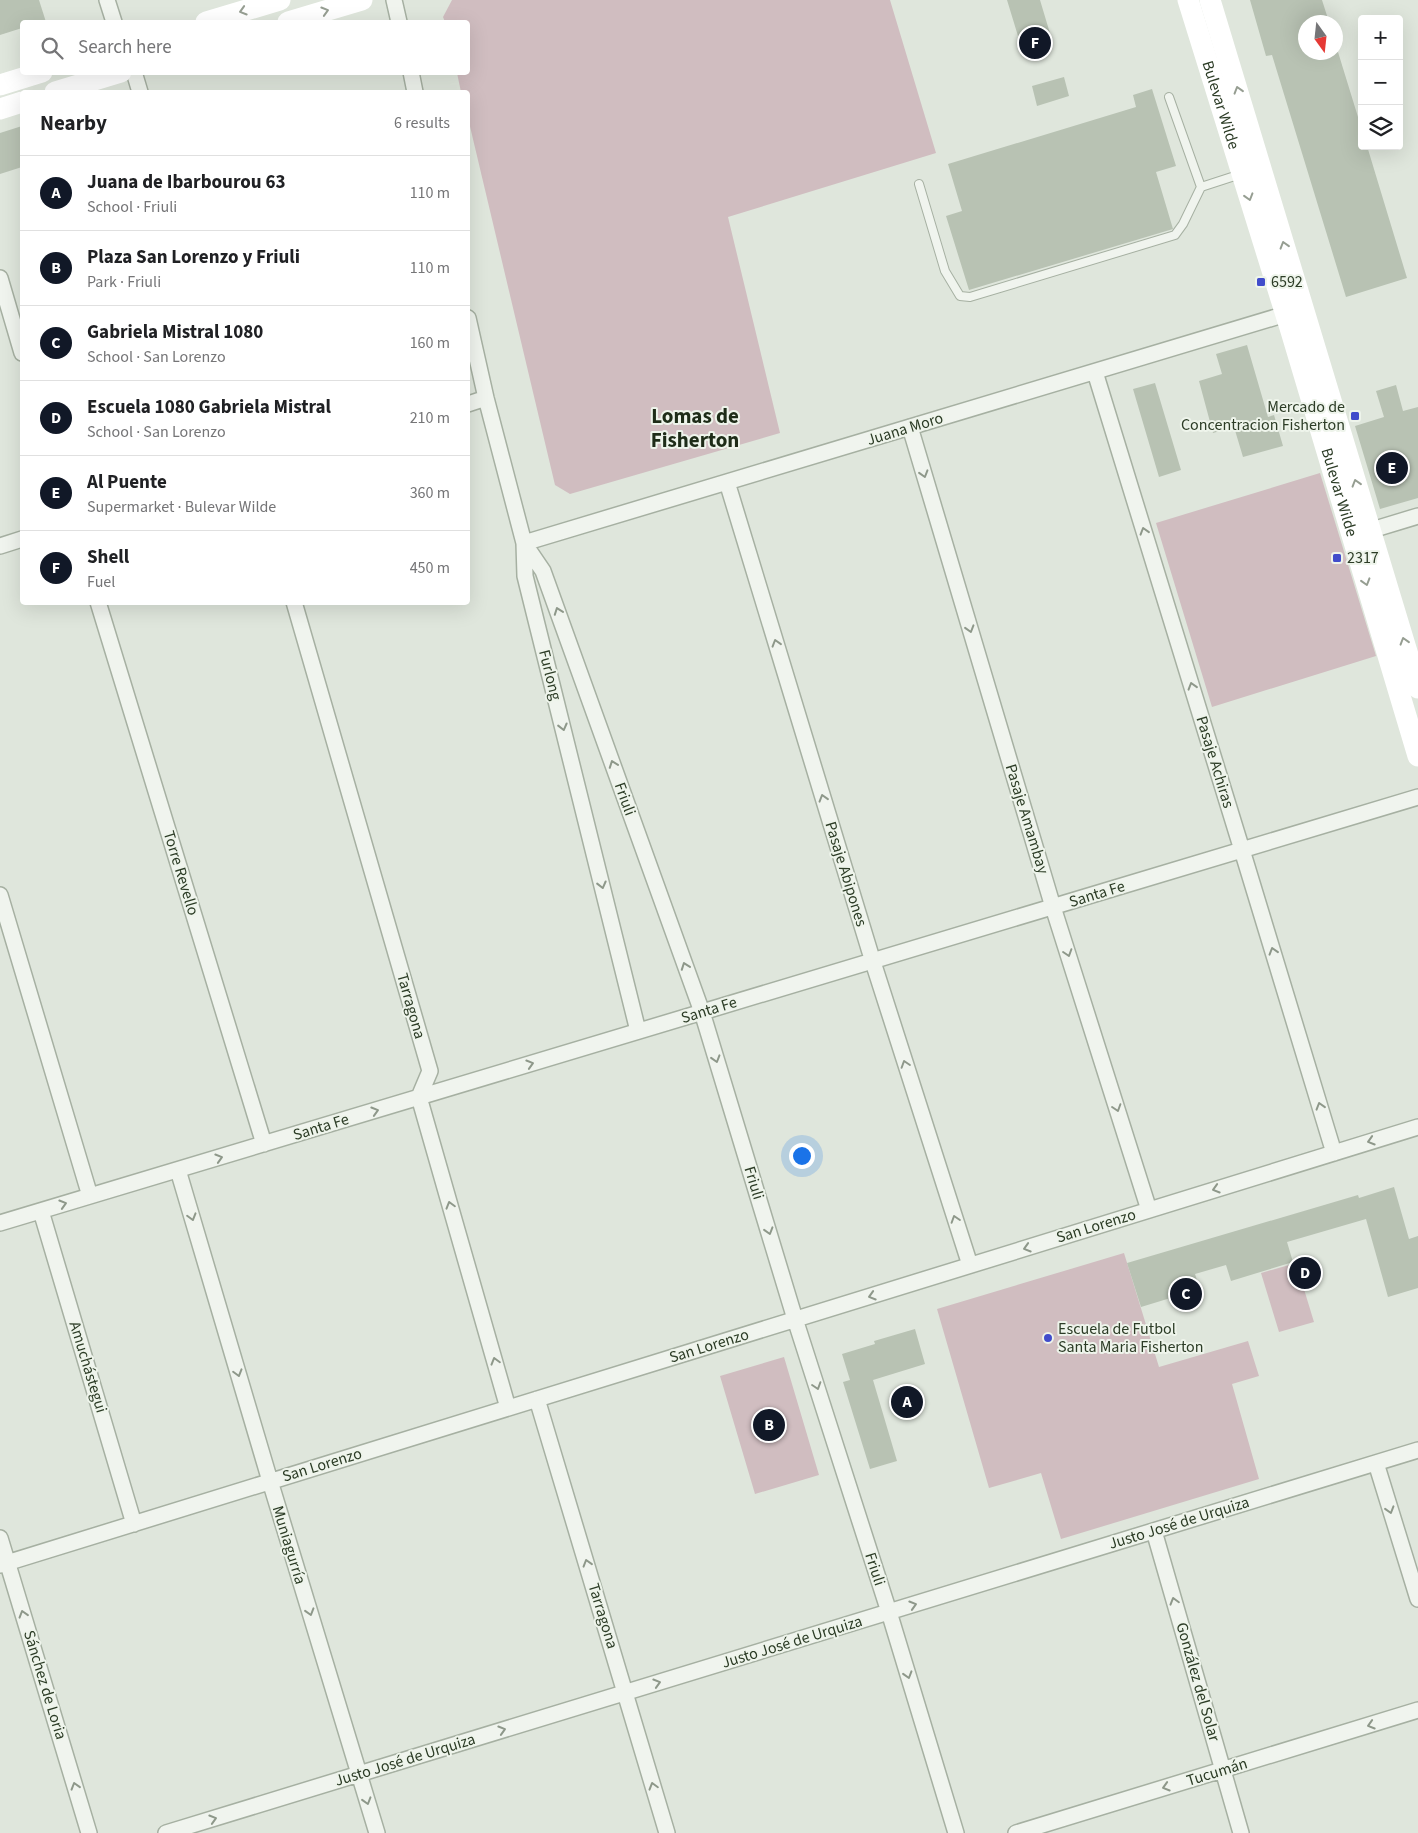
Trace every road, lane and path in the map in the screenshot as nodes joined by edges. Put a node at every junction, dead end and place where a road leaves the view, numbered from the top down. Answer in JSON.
{"nodes":[{"id":1,"x":107,"y":0,"type":"edge"},
{"id":2,"x":280,"y":0,"type":"edge"},
{"id":3,"x":362,"y":0,"type":"edge"},
{"id":4,"x":394,"y":0,"type":"edge"},
{"id":5,"x":1188,"y":0,"type":"edge"},
{"id":6,"x":1210,"y":0,"type":"edge"},
{"id":7,"x":113,"y":20,"type":"edge"},
{"id":8,"x":213,"y":20,"type":"edge"},
{"id":9,"x":295,"y":20,"type":"edge"},
{"id":10,"x":399,"y":20,"type":"edge"},
{"id":11,"x":32,"y":75,"type":"edge"},
{"id":12,"x":112,"y":75,"type":"edge"},
{"id":13,"x":135,"y":75,"type":"edge"},
{"id":14,"x":412,"y":75,"type":"edge"},
{"id":15,"x":0,"y":85,"type":"edge"},
{"id":16,"x":62,"y":90,"type":"edge"},
{"id":17,"x":139,"y":90,"type":"edge"},
{"id":18,"x":415,"y":90,"type":"edge"},
{"id":19,"x":1169,"y":96,"type":"dead end"},
{"id":20,"x":20,"y":103,"type":"edge"},
{"id":21,"x":0,"y":109,"type":"edge"},
{"id":22,"x":1242,"y":174,"type":"junction"},
{"id":23,"x":919,"y":184,"type":"dead end"},
{"id":24,"x":1201,"y":187,"type":"junction"},
{"id":25,"x":0,"y":278,"type":"edge"},
{"id":26,"x":1286,"y":314,"type":"junction"},
{"id":27,"x":470,"y":327,"type":"edge"},
{"id":28,"x":20,"y":346,"type":"edge"},
{"id":29,"x":1094,"y":372,"type":"junction"},
{"id":30,"x":486,"y":398,"type":"junction"},
{"id":31,"x":470,"y":403,"type":"edge"},
{"id":32,"x":910,"y":427,"type":"junction"},
{"id":33,"x":727,"y":482,"type":"junction"},
{"id":34,"x":1418,"y":516,"type":"edge"},
{"id":35,"x":1361,"y":533,"type":"junction"},
{"id":36,"x":20,"y":540,"type":"edge"},
{"id":37,"x":524,"y":543,"type":"junction"},
{"id":38,"x":0,"y":546,"type":"edge"},
{"id":39,"x":99,"y":605,"type":"edge"},
{"id":40,"x":295,"y":605,"type":"edge"},
{"id":41,"x":1418,"y":688,"type":"edge"},
{"id":42,"x":1416,"y":745,"type":"edge"},
{"id":43,"x":1418,"y":797,"type":"edge"},
{"id":44,"x":1242,"y":850,"type":"junction"},
{"id":45,"x":0,"y":895,"type":"edge"},
{"id":46,"x":1053,"y":907,"type":"junction"},
{"id":47,"x":872,"y":962,"type":"junction"},
{"id":48,"x":702,"y":1012,"type":"junction"},
{"id":49,"x":638,"y":1031,"type":"junction"},
{"id":50,"x":419,"y":1097,"type":"junction"},
{"id":51,"x":1418,"y":1127,"type":"edge"},
{"id":52,"x":264,"y":1144,"type":"junction"},
{"id":53,"x":1334,"y":1153,"type":"junction"},
{"id":54,"x":178,"y":1170,"type":"junction"},
{"id":55,"x":90,"y":1196,"type":"junction"},
{"id":56,"x":1149,"y":1210,"type":"junction"},
{"id":57,"x":41,"y":1211,"type":"junction"},
{"id":58,"x":0,"y":1223,"type":"edge"},
{"id":59,"x":970,"y":1265,"type":"junction"},
{"id":60,"x":795,"y":1319,"type":"junction"},
{"id":61,"x":537,"y":1399,"type":"junction"},
{"id":62,"x":508,"y":1408,"type":"junction"},
{"id":63,"x":1418,"y":1450,"type":"edge"},
{"id":64,"x":1376,"y":1463,"type":"junction"},
{"id":65,"x":270,"y":1481,"type":"junction"},
{"id":66,"x":134,"y":1524,"type":"junction"},
{"id":67,"x":1154,"y":1531,"type":"junction"},
{"id":68,"x":0,"y":1538,"type":"edge"},
{"id":69,"x":4,"y":1564,"type":"edge"},
{"id":70,"x":1418,"y":1599,"type":"edge"},
{"id":71,"x":889,"y":1612,"type":"junction"},
{"id":72,"x":626,"y":1692,"type":"junction"},
{"id":73,"x":1418,"y":1710,"type":"edge"},
{"id":74,"x":1223,"y":1770,"type":"junction"},
{"id":75,"x":359,"y":1774,"type":"junction"},
{"id":76,"x":89,"y":1833,"type":"edge"},
{"id":77,"x":166,"y":1833,"type":"edge"},
{"id":78,"x":377,"y":1833,"type":"edge"},
{"id":79,"x":667,"y":1833,"type":"edge"},
{"id":80,"x":956,"y":1833,"type":"edge"},
{"id":81,"x":1016,"y":1833,"type":"edge"},
{"id":82,"x":1241,"y":1833,"type":"edge"}],
"edges":[{"from":1,"to":7,"type":"street"},
{"from":2,"to":8,"type":"main road","one_way":true},
{"from":9,"to":3,"type":"main road","one_way":true},
{"from":4,"to":10,"type":"street"},
{"from":5,"to":22,"type":"main road","name":"Bulevar Wilde"},
{"from":35,"to":6,"type":"main road","name":"Bulevar Wilde","one_way":true},
{"from":11,"to":15,"type":"main road"},
{"from":12,"to":16,"type":"main road"},
{"from":13,"to":17,"type":"street"},
{"from":14,"to":18,"type":"street"},
{"from":19,"to":24,"type":"lane"},
{"from":20,"to":21,"type":"main road"},
{"from":22,"to":24,"type":"lane"},
{"from":22,"to":26,"type":"main road","name":"Bulevar Wilde","one_way":true},
{"from":23,"to":24,"type":"lane"},
{"from":25,"to":28,"type":"street"},
{"from":26,"to":29,"type":"street","name":"Juana Moro"},
{"from":26,"to":35,"type":"main road","name":"Bulevar Wilde"},
{"from":27,"to":30,"type":"street","name":"Furlong"},
{"from":29,"to":32,"type":"street","name":"Juana Moro"},
{"from":44,"to":29,"type":"street","name":"Pasaje Achiras","one_way":true},
{"from":30,"to":31,"type":"street"},
{"from":30,"to":37,"type":"street","name":"Furlong"},
{"from":32,"to":33,"type":"street","name":"Juana Moro"},
{"from":32,"to":46,"type":"street","name":"Pasaje Amambay","one_way":true},
{"from":33,"to":37,"type":"street","name":"Juana Moro"},
{"from":47,"to":33,"type":"street","name":"Pasaje Abipones","one_way":true},
{"from":34,"to":35,"type":"street"},
{"from":41,"to":35,"type":"main road","name":"Bulevar Wilde","one_way":true},
{"from":35,"to":42,"type":"main road","name":"Bulevar Wilde","one_way":true},
{"from":36,"to":38,"type":"street"},
{"from":48,"to":37,"type":"street","name":"Friuli","one_way":true},
{"from":37,"to":49,"type":"street","name":"Furlong","one_way":true},
{"from":39,"to":52,"type":"street","name":"Torre Revello"},
{"from":40,"to":50,"type":"street","name":"Tarragona"},
{"from":43,"to":44,"type":"street","name":"Santa Fe"},
{"from":44,"to":46,"type":"street","name":"Santa Fe"},
{"from":53,"to":44,"type":"street","name":"Pasaje Achiras","one_way":true},
{"from":45,"to":55,"type":"street"},
{"from":46,"to":47,"type":"street","name":"Santa Fe"},
{"from":46,"to":56,"type":"street","name":"Pasaje Amambay","one_way":true},
{"from":47,"to":48,"type":"street","name":"Santa Fe"},
{"from":59,"to":47,"type":"street","name":"Pasaje Abipones","one_way":true},
{"from":48,"to":49,"type":"street","name":"Santa Fe"},
{"from":48,"to":60,"type":"street","name":"Friuli","one_way":true},
{"from":50,"to":49,"type":"street","name":"Santa Fe","one_way":true},
{"from":52,"to":50,"type":"street","name":"Santa Fe","one_way":true},
{"from":62,"to":50,"type":"street","one_way":true},
{"from":51,"to":53,"type":"street","name":"San Lorenzo","one_way":true},
{"from":54,"to":52,"type":"street","name":"Santa Fe","one_way":true},
{"from":53,"to":56,"type":"street","name":"San Lorenzo","one_way":true},
{"from":54,"to":55,"type":"street","name":"Santa Fe"},
{"from":54,"to":65,"type":"street","name":"Muniagurría","one_way":true},
{"from":57,"to":55,"type":"street","name":"Santa Fe","one_way":true},
{"from":56,"to":59,"type":"street","name":"San Lorenzo","one_way":true},
{"from":57,"to":58,"type":"street","name":"Santa Fe"},
{"from":57,"to":66,"type":"street","name":"Amuchástegui"},
{"from":59,"to":60,"type":"street","name":"San Lorenzo","one_way":true},
{"from":60,"to":61,"type":"street","name":"San Lorenzo"},
{"from":60,"to":71,"type":"street","name":"Friuli","one_way":true},
{"from":61,"to":62,"type":"street","name":"San Lorenzo"},
{"from":72,"to":61,"type":"street","name":"Tarragona","one_way":true},
{"from":62,"to":65,"type":"street","name":"San Lorenzo"},
{"from":63,"to":64,"type":"street","name":"Justo José de Urquiza"},
{"from":64,"to":67,"type":"street","name":"Justo José de Urquiza"},
{"from":64,"to":70,"type":"street","one_way":true},
{"from":65,"to":66,"type":"street","name":"San Lorenzo"},
{"from":65,"to":75,"type":"street","name":"Muniagurría","one_way":true},
{"from":66,"to":69,"type":"street","name":"San Lorenzo"},
{"from":71,"to":67,"type":"street","name":"Justo José de Urquiza","one_way":true},
{"from":74,"to":67,"type":"street","name":"González del Solar","one_way":true},
{"from":68,"to":69,"type":"street","name":"Sánchez de Loria"},
{"from":76,"to":69,"type":"street","name":"Sánchez de Loria","one_way":true},
{"from":72,"to":71,"type":"street","name":"Justo José de Urquiza","one_way":true},
{"from":71,"to":80,"type":"street","name":"Friuli","one_way":true},
{"from":75,"to":72,"type":"street","name":"Justo José de Urquiza","one_way":true},
{"from":79,"to":72,"type":"street","name":"Tarragona","one_way":true},
{"from":73,"to":74,"type":"street","name":"Tucumán","one_way":true},
{"from":74,"to":81,"type":"street","name":"Tucumán","one_way":true},
{"from":74,"to":82,"type":"street","name":"González del Solar"},
{"from":77,"to":75,"type":"street","name":"Justo José de Urquiza","one_way":true},
{"from":75,"to":78,"type":"street","name":"Muniagurría","one_way":true}]}
